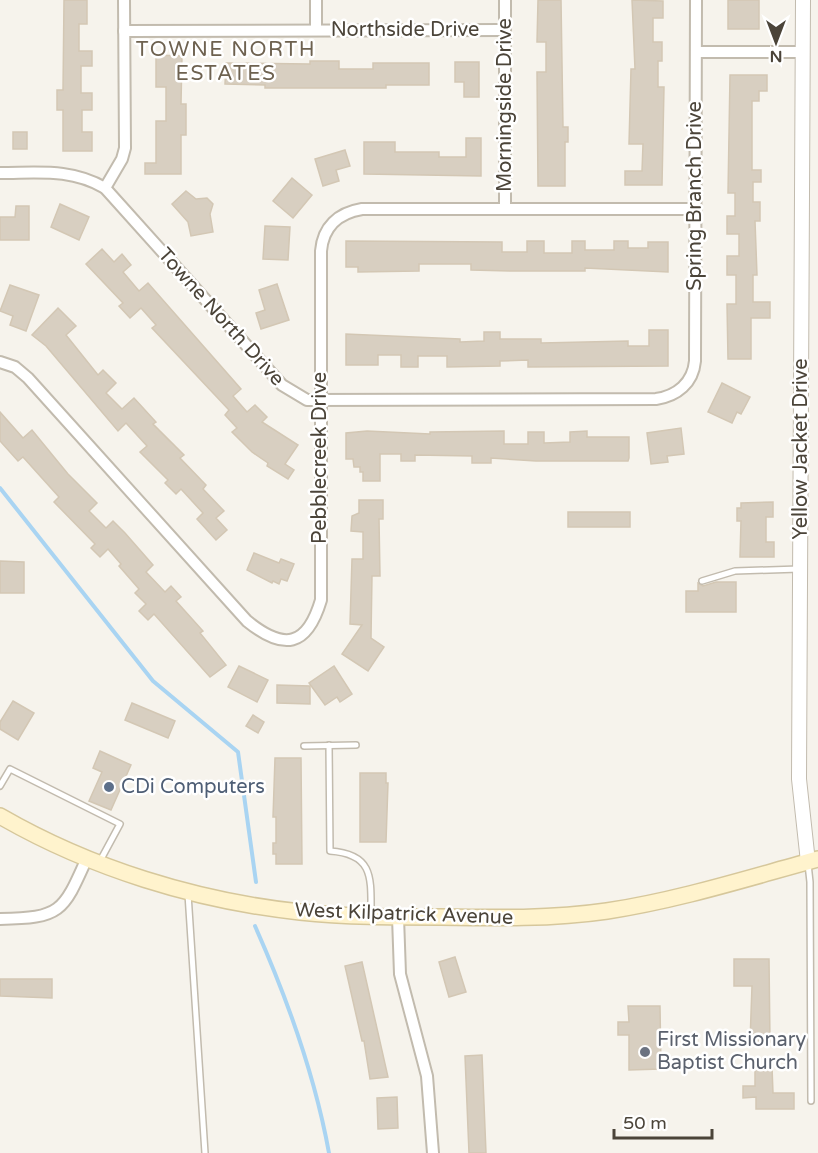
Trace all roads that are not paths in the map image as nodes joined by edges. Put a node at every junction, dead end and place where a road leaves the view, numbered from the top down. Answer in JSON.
{"nodes":[{"id":1,"x":124,"y":0,"type":"edge"},
{"id":2,"x":316,"y":0,"type":"edge"},
{"id":3,"x":505,"y":0,"type":"edge"},
{"id":4,"x":696,"y":0,"type":"edge"},
{"id":5,"x":803,"y":0,"type":"edge"},
{"id":6,"x":316,"y":29,"type":"junction"},
{"id":7,"x":505,"y":30,"type":"junction"},
{"id":8,"x":124,"y":31,"type":"junction"},
{"id":9,"x":696,"y":52,"type":"junction"},
{"id":10,"x":802,"y":52,"type":"junction"},
{"id":11,"x":0,"y":173,"type":"edge"},
{"id":12,"x":105,"y":188,"type":"junction"},
{"id":13,"x":506,"y":209,"type":"junction"},
{"id":14,"x":695,"y":209,"type":"junction"},
{"id":15,"x":0,"y":362,"type":"edge"},
{"id":16,"x":681,"y":388,"type":"joint"},
{"id":17,"x":320,"y":400,"type":"junction"},
{"id":18,"x":800,"y":569,"type":"junction"},
{"id":19,"x":702,"y":581,"type":"dead end"},
{"id":20,"x":356,"y":745,"type":"dead end"},
{"id":21,"x":304,"y":746,"type":"dead end"},
{"id":22,"x":329,"y":746,"type":"junction"},
{"id":23,"x":0,"y":786,"type":"edge"},
{"id":24,"x":0,"y":816,"type":"edge"},
{"id":25,"x":93,"y":860,"type":"junction"},
{"id":26,"x":813,"y":861,"type":"edge"},
{"id":27,"x":188,"y":891,"type":"junction"},
{"id":28,"x":371,"y":916,"type":"junction"},
{"id":29,"x":398,"y":917,"type":"junction"},
{"id":30,"x":0,"y":919,"type":"edge"},
{"id":31,"x":811,"y":1101,"type":"dead end"},
{"id":32,"x":205,"y":1153,"type":"edge"},
{"id":33,"x":433,"y":1153,"type":"edge"}],
"edges":[{"from":1,"to":8,"type":"street"},
{"from":2,"to":6,"type":"street"},
{"from":3,"to":7,"type":"street","name":"Morningside Drive"},
{"from":4,"to":9,"type":"street","name":"Spring Branch Drive"},
{"from":5,"to":10,"type":"street","name":"Yellow Jacket Drive"},
{"from":6,"to":7,"type":"street","name":"Northside Drive"},
{"from":6,"to":8,"type":"street","name":"Northside Drive"},
{"from":7,"to":13,"type":"street","name":"Morningside Drive"},
{"from":8,"to":12,"type":"street"},
{"from":9,"to":10,"type":"street"},
{"from":9,"to":14,"type":"street","name":"Spring Branch Drive"},
{"from":10,"to":18,"type":"street","name":"Yellow Jacket Drive"},
{"from":11,"to":12,"type":"street","name":"Towne North Drive"},
{"from":12,"to":17,"type":"street","name":"Towne North Drive"},
{"from":13,"to":14,"type":"street","name":"Pebblecreek Drive"},
{"from":13,"to":17,"type":"street","name":"Pebblecreek Drive"},
{"from":14,"to":16,"type":"street","name":"Spring Branch Drive"},
{"from":15,"to":17,"type":"street","name":"Pebblecreek Drive"},
{"from":16,"to":17,"type":"street","name":"Towne North Drive"},
{"from":18,"to":19,"type":"lane"},
{"from":18,"to":26,"type":"street","name":"Yellow Jacket Drive"},
{"from":20,"to":22,"type":"lane"},
{"from":21,"to":22,"type":"lane"},
{"from":22,"to":28,"type":"lane"},
{"from":23,"to":25,"type":"lane"},
{"from":24,"to":25,"type":"main road","name":"West Kilpatrick Avenue"},
{"from":25,"to":27,"type":"main road","name":"West Kilpatrick Avenue"},
{"from":25,"to":30,"type":"street"},
{"from":26,"to":29,"type":"main road","name":"West Kilpatrick Avenue"},
{"from":26,"to":31,"type":"lane"},
{"from":27,"to":28,"type":"main road","name":"West Kilpatrick Avenue"},
{"from":27,"to":32,"type":"lane"},
{"from":28,"to":29,"type":"main road","name":"West Kilpatrick Avenue"},
{"from":29,"to":33,"type":"street"}]}
